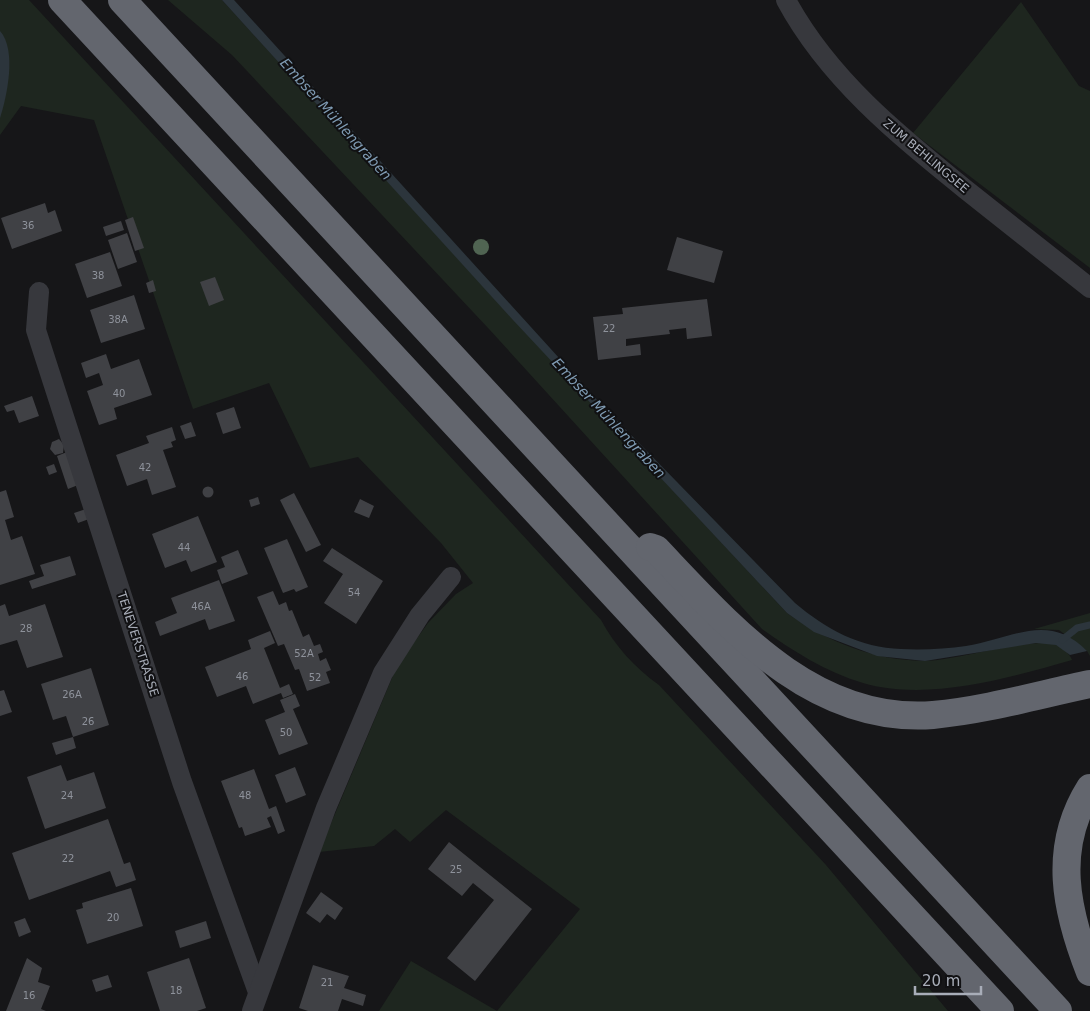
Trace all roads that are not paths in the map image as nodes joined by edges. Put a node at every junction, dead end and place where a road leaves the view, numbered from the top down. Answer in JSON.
{"nodes":[{"id":1,"x":62,"y":0,"type":"edge"},
{"id":2,"x":122,"y":0,"type":"edge"},
{"id":3,"x":786,"y":0,"type":"edge"},
{"id":4,"x":1090,"y":288,"type":"edge"},
{"id":5,"x":39,"y":292,"type":"dead end"},
{"id":6,"x":618,"y":536,"type":"junction"},
{"id":7,"x":451,"y":577,"type":"dead end"},
{"id":8,"x":1090,"y":684,"type":"edge"},
{"id":9,"x":1090,"y":788,"type":"edge"},
{"id":10,"x":1090,"y":972,"type":"edge"},
{"id":11,"x":258,"y":992,"type":"junction"},
{"id":12,"x":252,"y":1011,"type":"edge"},
{"id":13,"x":1000,"y":1011,"type":"edge"},
{"id":14,"x":1058,"y":1011,"type":"edge"}],
"edges":[{"from":1,"to":13,"type":"highway"},
{"from":2,"to":6,"type":"highway"},
{"from":3,"to":4,"type":"street","name":"ZUM BEHLINGSEE"},
{"from":5,"to":11,"type":"street","name":"TENEVERSTRASSE"},
{"from":6,"to":8,"type":"highway"},
{"from":6,"to":14,"type":"highway"},
{"from":7,"to":11,"type":"street"},
{"from":9,"to":10,"type":"highway"},
{"from":11,"to":12,"type":"street"}]}
